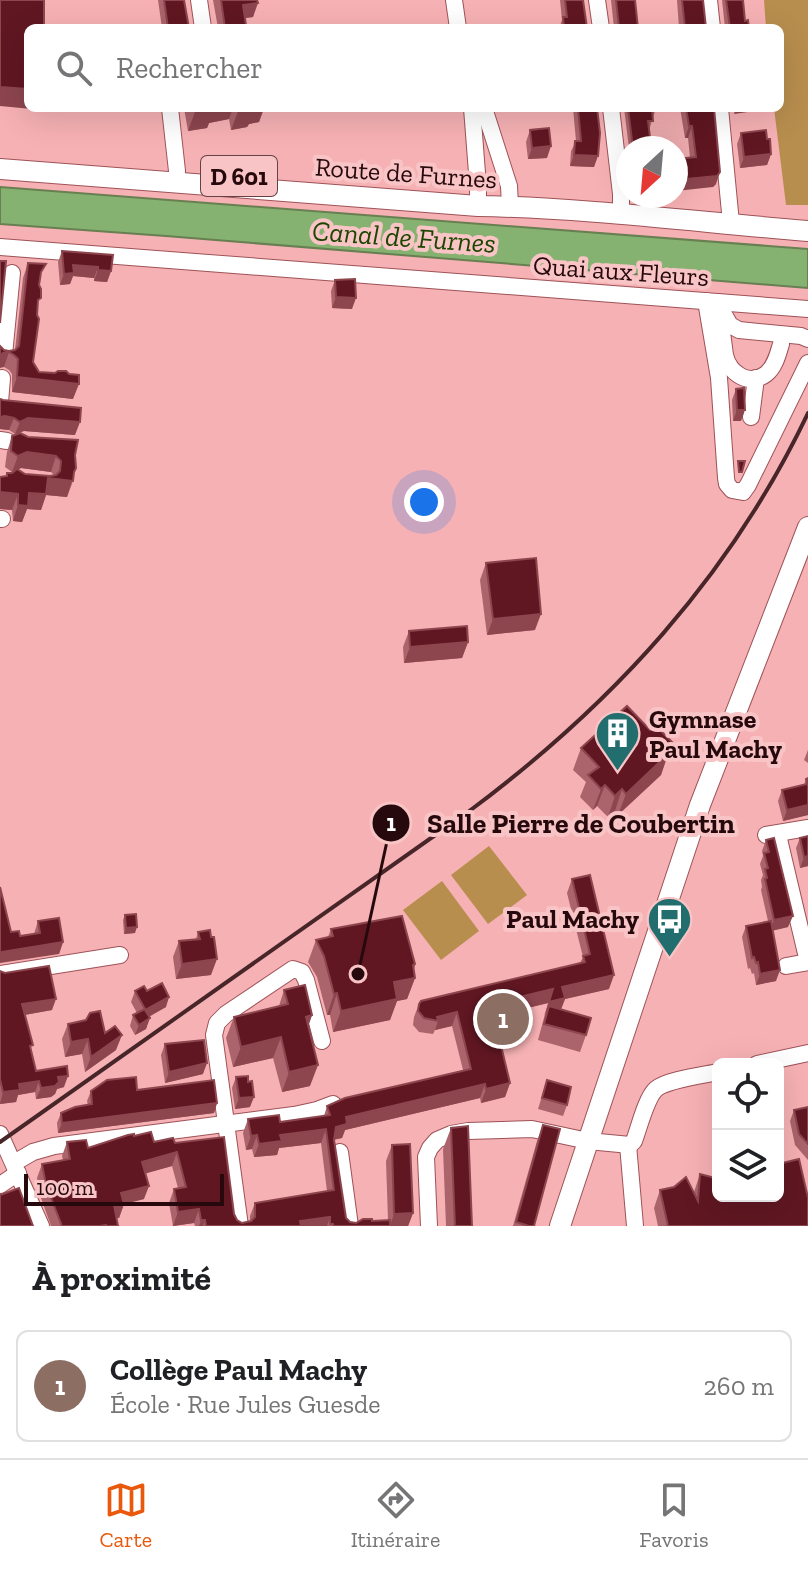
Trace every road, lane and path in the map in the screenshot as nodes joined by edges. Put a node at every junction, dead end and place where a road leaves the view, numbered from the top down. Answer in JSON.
{"nodes":[{"id":1,"x":199,"y":0,"type":"edge"},
{"id":2,"x":454,"y":0,"type":"edge"},
{"id":3,"x":597,"y":0,"type":"edge"},
{"id":4,"x":709,"y":0,"type":"edge"},
{"id":5,"x":202,"y":24,"type":"edge"},
{"id":6,"x":457,"y":24,"type":"edge"},
{"id":7,"x":600,"y":24,"type":"edge"},
{"id":8,"x":712,"y":24,"type":"edge"},
{"id":9,"x":170,"y":112,"type":"edge"},
{"id":10,"x":472,"y":112,"type":"edge"},
{"id":11,"x":485,"y":112,"type":"edge"},
{"id":12,"x":611,"y":112,"type":"edge"},
{"id":13,"x":720,"y":112,"type":"edge"},
{"id":14,"x":0,"y":158,"type":"edge"},
{"id":15,"x":0,"y":169,"type":"edge"},
{"id":16,"x":177,"y":178,"type":"junction"},
{"id":17,"x":478,"y":200,"type":"junction"},
{"id":18,"x":510,"y":201,"type":"junction"},
{"id":19,"x":621,"y":210,"type":"junction"},
{"id":20,"x":731,"y":218,"type":"junction"},
{"id":21,"x":808,"y":218,"type":"edge"},
{"id":22,"x":808,"y":231,"type":"edge"},
{"id":23,"x":0,"y":247,"type":"edge"},
{"id":24,"x":12,"y":273,"type":"dead end"},
{"id":25,"x":712,"y":302,"type":"junction"},
{"id":26,"x":808,"y":309,"type":"edge"},
{"id":27,"x":808,"y":339,"type":"edge"},
{"id":28,"x":781,"y":344,"type":"dead end"},
{"id":29,"x":4,"y":355,"type":"edge"},
{"id":30,"x":808,"y":363,"type":"edge"},
{"id":31,"x":2,"y":378,"type":"dead end"},
{"id":32,"x":756,"y":378,"type":"junction"},
{"id":33,"x":5,"y":403,"type":"edge"},
{"id":34,"x":751,"y":417,"type":"dead end"},
{"id":35,"x":808,"y":527,"type":"edge"},
{"id":36,"x":808,"y":559,"type":"edge"},
{"id":37,"x":808,"y":828,"type":"edge"},
{"id":38,"x":120,"y":955,"type":"dead end"},
{"id":39,"x":808,"y":962,"type":"edge"},
{"id":40,"x":786,"y":966,"type":"dead end"},
{"id":41,"x":0,"y":974,"type":"edge"},
{"id":42,"x":322,"y":1041,"type":"dead end"},
{"id":43,"x":808,"y":1053,"type":"edge"},
{"id":44,"x":784,"y":1058,"type":"edge"},
{"id":45,"x":712,"y":1073,"type":"edge"},
{"id":46,"x":333,"y":1104,"type":"edge"},
{"id":47,"x":226,"y":1125,"type":"junction"},
{"id":48,"x":0,"y":1134,"type":"edge"},
{"id":49,"x":593,"y":1142,"type":"junction"},
{"id":50,"x":628,"y":1145,"type":"junction"},
{"id":51,"x":340,"y":1152,"type":"dead end"},
{"id":52,"x":16,"y":1168,"type":"junction"},
{"id":53,"x":0,"y":1185,"type":"edge"},
{"id":54,"x":41,"y":1226,"type":"edge"},
{"id":55,"x":240,"y":1226,"type":"edge"},
{"id":56,"x":350,"y":1226,"type":"edge"},
{"id":57,"x":429,"y":1226,"type":"edge"},
{"id":58,"x":560,"y":1226,"type":"edge"},
{"id":59,"x":567,"y":1226,"type":"edge"},
{"id":60,"x":635,"y":1226,"type":"edge"}],
"edges":[{"from":1,"to":5,"type":"street"},
{"from":2,"to":6,"type":"street"},
{"from":3,"to":7,"type":"street"},
{"from":4,"to":8,"type":"street"},
{"from":9,"to":16,"type":"street"},
{"from":10,"to":17,"type":"street"},
{"from":11,"to":18,"type":"street"},
{"from":12,"to":19,"type":"street"},
{"from":13,"to":20,"type":"street"},
{"from":14,"to":16,"type":"main road","name":"Route de Furnes","number":"D 601"},
{"from":15,"to":16,"type":"main road","name":"Route de Furnes","number":"D 601"},
{"from":16,"to":17,"type":"main road","name":"Route de Furnes","number":"D 601"},
{"from":17,"to":18,"type":"main road","name":"Route de Furnes","number":"D 601"},
{"from":18,"to":19,"type":"main road","name":"Route de Furnes","number":"D 601"},
{"from":19,"to":20,"type":"main road","name":"Route de Furnes","number":"D 601"},
{"from":20,"to":21,"type":"main road","name":"Route de Furnes","number":"D 601"},
{"from":20,"to":22,"type":"main road","name":"Route de Furnes","number":"D 601"},
{"from":23,"to":25,"type":"street","name":"Quai aux Fleurs"},
{"from":24,"to":29,"type":"street"},
{"from":25,"to":26,"type":"street","name":"Quai aux Fleurs"},
{"from":25,"to":27,"type":"street"},
{"from":25,"to":30,"type":"street"},
{"from":25,"to":32,"type":"street"},
{"from":28,"to":32,"type":"street"},
{"from":31,"to":33,"type":"street"},
{"from":32,"to":34,"type":"street"},
{"from":35,"to":49,"type":"main road"},
{"from":36,"to":49,"type":"main road"},
{"from":37,"to":39,"type":"street"},
{"from":38,"to":41,"type":"street"},
{"from":39,"to":40,"type":"street"},
{"from":42,"to":47,"type":"street"},
{"from":43,"to":44,"type":"street"},
{"from":45,"to":50,"type":"street"},
{"from":46,"to":47,"type":"street"},
{"from":47,"to":52,"type":"street"},
{"from":47,"to":55,"type":"street"},
{"from":48,"to":52,"type":"street"},
{"from":49,"to":50,"type":"street"},
{"from":49,"to":57,"type":"street"},
{"from":49,"to":58,"type":"main road"},
{"from":49,"to":59,"type":"main road"},
{"from":50,"to":60,"type":"street"},
{"from":51,"to":56,"type":"street"},
{"from":52,"to":53,"type":"street"},
{"from":52,"to":54,"type":"street"}]}
